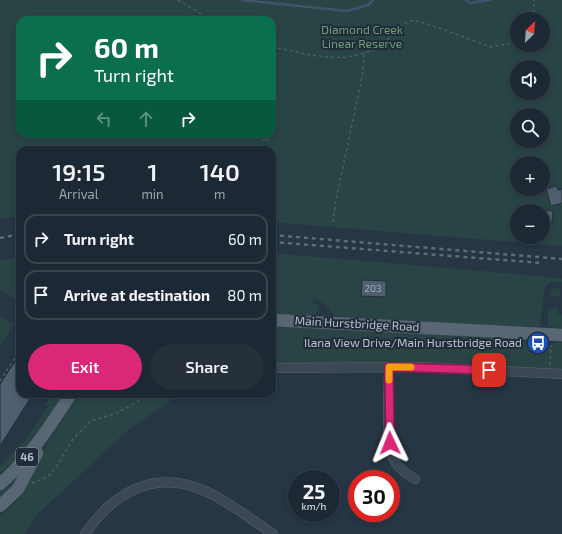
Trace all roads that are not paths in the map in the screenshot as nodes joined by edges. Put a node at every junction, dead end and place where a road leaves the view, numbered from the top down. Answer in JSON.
{"nodes":[{"id":1,"x":276,"y":320,"type":"edge"},
{"id":2,"x":562,"y":335,"type":"edge"},
{"id":3,"x":389,"y":367,"type":"junction"},
{"id":4,"x":276,"y":368,"type":"edge"},
{"id":5,"x":562,"y":374,"type":"edge"},
{"id":6,"x":68,"y":398,"type":"edge"},
{"id":7,"x":50,"y":427,"type":"junction"},
{"id":8,"x":415,"y":479,"type":"dead end"},
{"id":9,"x":0,"y":484,"type":"edge"},
{"id":10,"x":0,"y":506,"type":"edge"},
{"id":11,"x":261,"y":526,"type":"junction"},
{"id":12,"x":85,"y":534,"type":"edge"},
{"id":13,"x":256,"y":534,"type":"edge"},
{"id":14,"x":273,"y":534,"type":"edge"}],
"edges":[{"from":1,"to":2,"type":"main road","name":"Main Hurstbridge Road"},
{"from":3,"to":4,"type":"street"},
{"from":3,"to":5,"type":"street"},
{"from":3,"to":8,"type":"street"},
{"from":6,"to":7,"type":"main road","number":"46"},
{"from":7,"to":9,"type":"main road","number":"46"},
{"from":7,"to":10,"type":"main road","number":"46"},
{"from":11,"to":12,"type":"street"},
{"from":11,"to":13,"type":"street"},
{"from":11,"to":14,"type":"street"}]}
